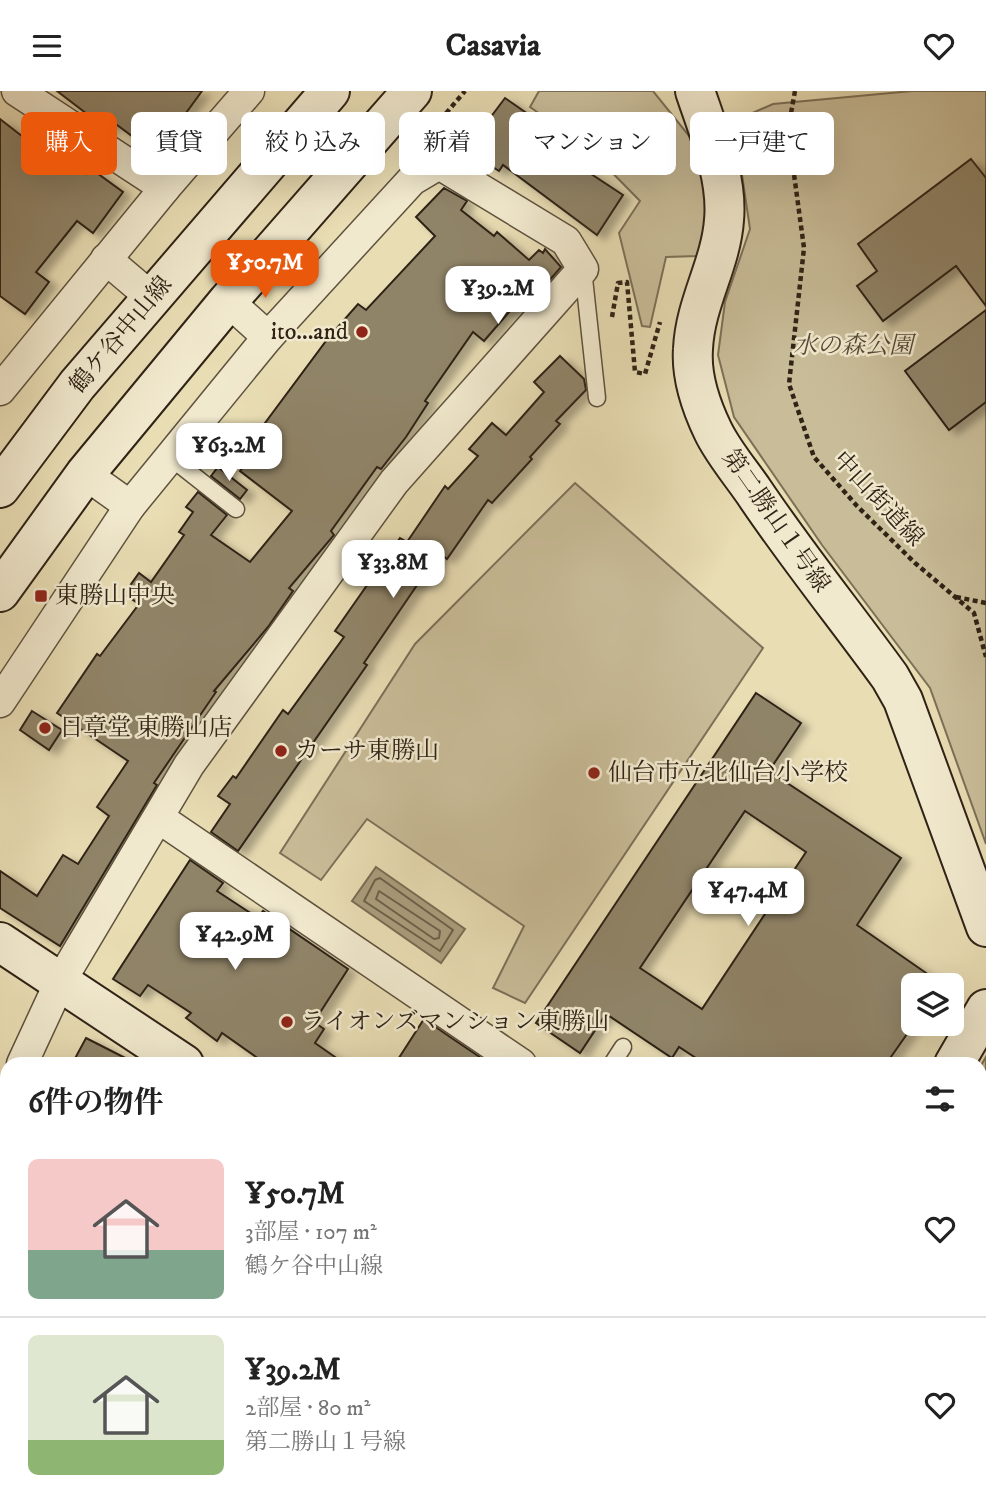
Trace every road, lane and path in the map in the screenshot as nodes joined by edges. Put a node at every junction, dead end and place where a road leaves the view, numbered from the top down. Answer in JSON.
{"nodes":[{"id":1,"x":17,"y":91,"type":"edge"},
{"id":2,"x":248,"y":91,"type":"edge"},
{"id":3,"x":330,"y":91,"type":"edge"},
{"id":4,"x":412,"y":91,"type":"edge"},
{"id":5,"x":695,"y":91,"type":"edge"},
{"id":6,"x":795,"y":91,"type":"edge"},
{"id":7,"x":164,"y":188,"type":"junction"},
{"id":8,"x":106,"y":259,"type":"junction"},
{"id":9,"x":583,"y":269,"type":"junction"},
{"id":10,"x":152,"y":298,"type":"junction"},
{"id":11,"x":228,"y":301,"type":"junction"},
{"id":12,"x":663,"y":312,"type":"dead end"},
{"id":13,"x":589,"y":328,"type":"junction"},
{"id":14,"x":268,"y":337,"type":"junction"},
{"id":15,"x":0,"y":390,"type":"edge"},
{"id":16,"x":597,"y":398,"type":"dead end"},
{"id":17,"x":170,"y":457,"type":"junction"},
{"id":18,"x":85,"y":474,"type":"junction"},
{"id":19,"x":0,"y":488,"type":"edge"},
{"id":20,"x":130,"y":506,"type":"junction"},
{"id":21,"x":236,"y":509,"type":"dead end"},
{"id":22,"x":0,"y":592,"type":"edge"},
{"id":23,"x":954,"y":596,"type":"junction"},
{"id":24,"x":986,"y":603,"type":"edge"},
{"id":25,"x":986,"y":657,"type":"edge"},
{"id":26,"x":0,"y":702,"type":"edge"},
{"id":27,"x":159,"y":818,"type":"junction"},
{"id":28,"x":986,"y":927,"type":"edge"},
{"id":29,"x":0,"y":942,"type":"edge"},
{"id":30,"x":60,"y":982,"type":"junction"},
{"id":31,"x":986,"y":1009,"type":"edge"},
{"id":32,"x":623,"y":1047,"type":"dead end"},
{"id":33,"x":25,"y":1057,"type":"edge"},
{"id":34,"x":173,"y":1057,"type":"edge"},
{"id":35,"x":511,"y":1057,"type":"edge"},
{"id":36,"x":617,"y":1057,"type":"edge"},
{"id":37,"x":958,"y":1057,"type":"edge"}],
"edges":[{"from":1,"to":7,"type":"street"},
{"from":2,"to":7,"type":"street"},
{"from":3,"to":10,"type":"street","name":"鶴ケ谷中山線"},
{"from":4,"to":11,"type":"street"},
{"from":5,"to":28,"type":"street","name":"第二勝山１号線"},
{"from":6,"to":23,"type":"path","name":"中山街道線"},
{"from":7,"to":8,"type":"street"},
{"from":8,"to":10,"type":"street"},
{"from":8,"to":15,"type":"street"},
{"from":9,"to":13,"type":"lane"},
{"from":9,"to":14,"type":"street"},
{"from":9,"to":27,"type":"street"},
{"from":10,"to":19,"type":"street","name":"鶴ケ谷中山線"},
{"from":11,"to":14,"type":"street"},
{"from":11,"to":18,"type":"street"},
{"from":12,"to":13,"type":"path"},
{"from":13,"to":16,"type":"lane"},
{"from":14,"to":17,"type":"street"},
{"from":17,"to":20,"type":"street"},
{"from":17,"to":21,"type":"lane"},
{"from":18,"to":20,"type":"street"},
{"from":18,"to":22,"type":"street"},
{"from":20,"to":26,"type":"street"},
{"from":23,"to":24,"type":"path"},
{"from":23,"to":25,"type":"path","name":"中山街道線"},
{"from":27,"to":30,"type":"street"},
{"from":27,"to":35,"type":"street"},
{"from":29,"to":30,"type":"street"},
{"from":30,"to":33,"type":"street"},
{"from":30,"to":34,"type":"street"},
{"from":31,"to":37,"type":"street"},
{"from":32,"to":36,"type":"lane"}]}
